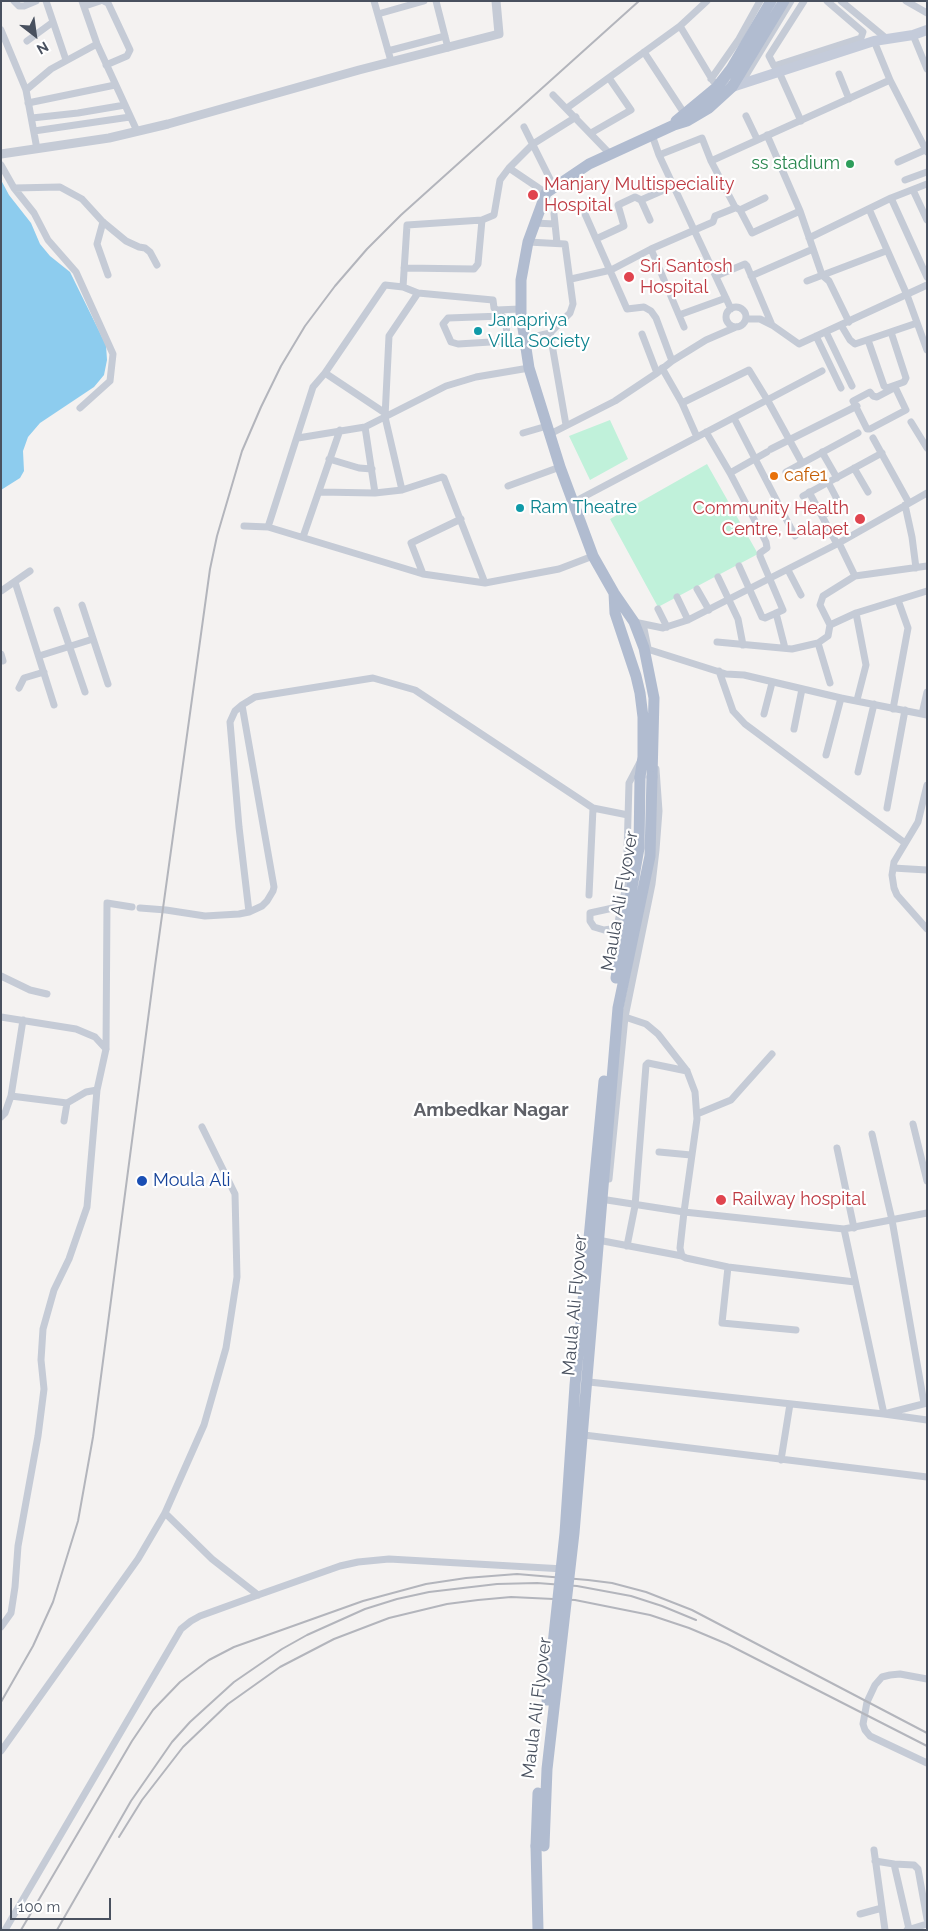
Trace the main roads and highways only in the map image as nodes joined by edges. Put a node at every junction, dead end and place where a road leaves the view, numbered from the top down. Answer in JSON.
{"nodes":[{"id":1,"x":771,"y":1,"type":"edge"},
{"id":2,"x":784,"y":1,"type":"edge"},
{"id":3,"x":927,"y":30,"type":"edge"},
{"id":4,"x":728,"y":82,"type":"junction"},
{"id":5,"x":705,"y":104,"type":"junction"},
{"id":6,"x":674,"y":125,"type":"junction"},
{"id":7,"x":614,"y":594,"type":"junction"},
{"id":8,"x":650,"y":673,"type":"junction"},
{"id":9,"x":636,"y":676,"type":"junction"},
{"id":10,"x":648,"y":732,"type":"junction"},
{"id":11,"x":540,"y":1862,"type":"junction"},
{"id":12,"x":538,"y":1930,"type":"edge"},
{"id":13,"x":546,"y":1930,"type":"edge"}],
"edges":[{"from":1,"to":4,"type":"main road"},
{"from":2,"to":4,"type":"main road"},
{"from":3,"to":4,"type":"main road"},
{"from":4,"to":5,"type":"main road"},
{"from":5,"to":6,"type":"main road"},
{"from":5,"to":6,"type":"main road"},
{"from":6,"to":7,"type":"main road"},
{"from":7,"to":8,"type":"main road"},
{"from":7,"to":9,"type":"main road"},
{"from":8,"to":9,"type":"main road"},
{"from":8,"to":10,"type":"main road"},
{"from":9,"to":10,"type":"main road"},
{"from":10,"to":11,"type":"main road","name":"Maula Ali Flyover","bridge":true},
{"from":11,"to":12,"type":"main road"},
{"from":11,"to":13,"type":"main road"}]}
